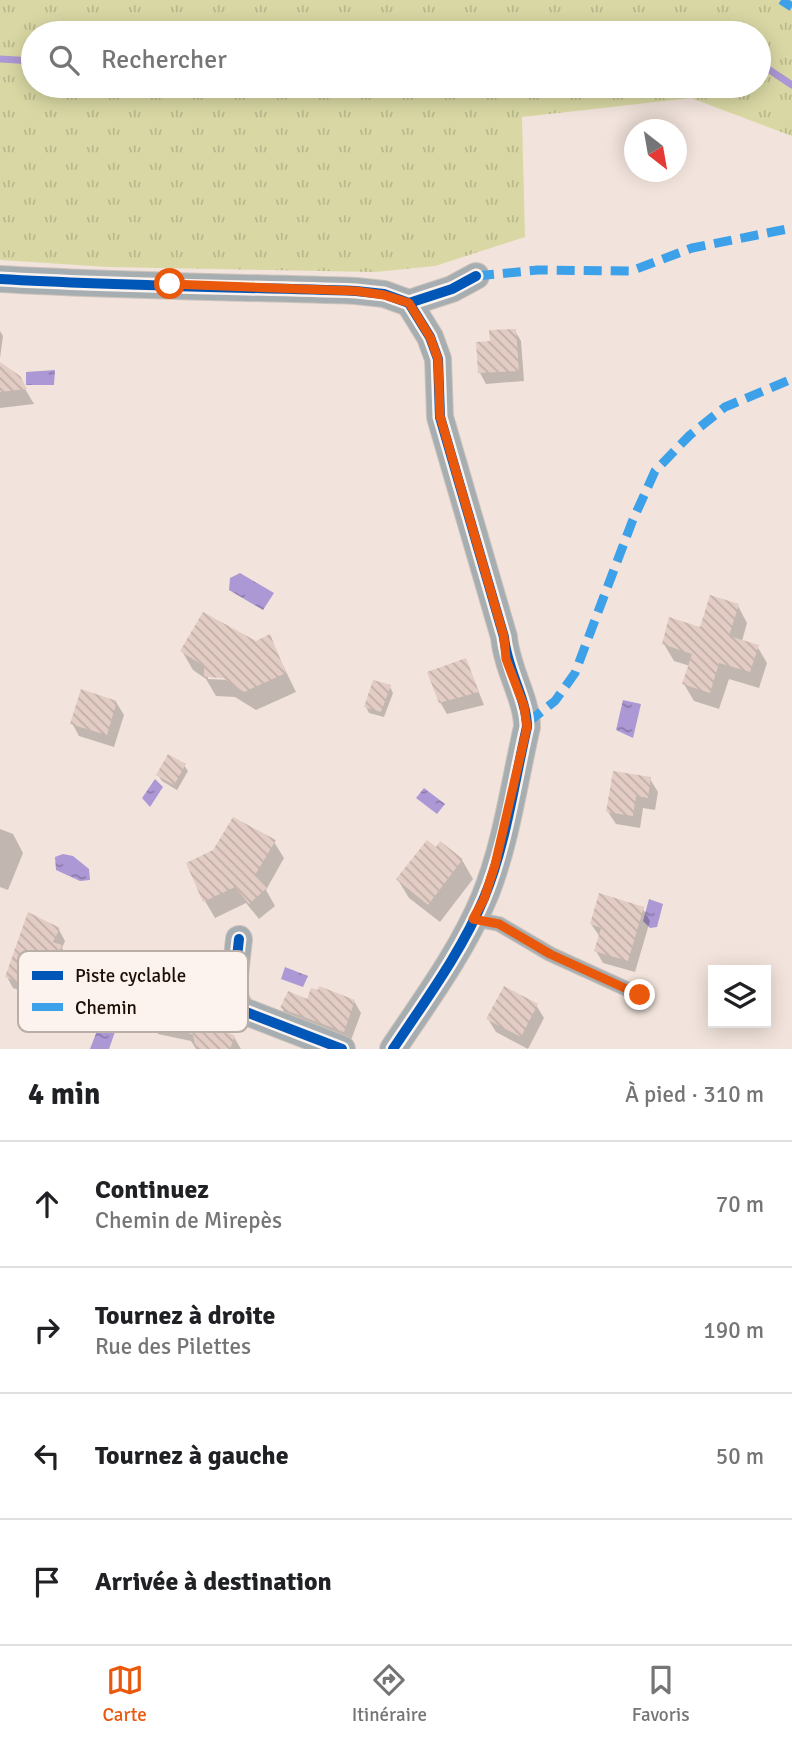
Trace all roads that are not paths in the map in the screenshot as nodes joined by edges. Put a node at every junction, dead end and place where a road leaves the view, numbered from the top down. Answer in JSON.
{"nodes":[{"id":1,"x":477,"y":276,"type":"dead end"},
{"id":2,"x":0,"y":279,"type":"edge"},
{"id":3,"x":409,"y":303,"type":"junction"},
{"id":4,"x":473,"y":919,"type":"junction"},
{"id":5,"x":239,"y":939,"type":"dead end"},
{"id":6,"x":238,"y":951,"type":"edge"},
{"id":7,"x":640,"y":995,"type":"dead end"},
{"id":8,"x":248,"y":1013,"type":"edge"},
{"id":9,"x":342,"y":1049,"type":"edge"},
{"id":10,"x":393,"y":1049,"type":"edge"}],
"edges":[{"from":1,"to":3,"type":"street"},
{"from":2,"to":3,"type":"street"},
{"from":3,"to":4,"type":"street"},
{"from":4,"to":7,"type":"lane"},
{"from":4,"to":10,"type":"street"},
{"from":5,"to":6,"type":"street"},
{"from":8,"to":9,"type":"street"}]}
